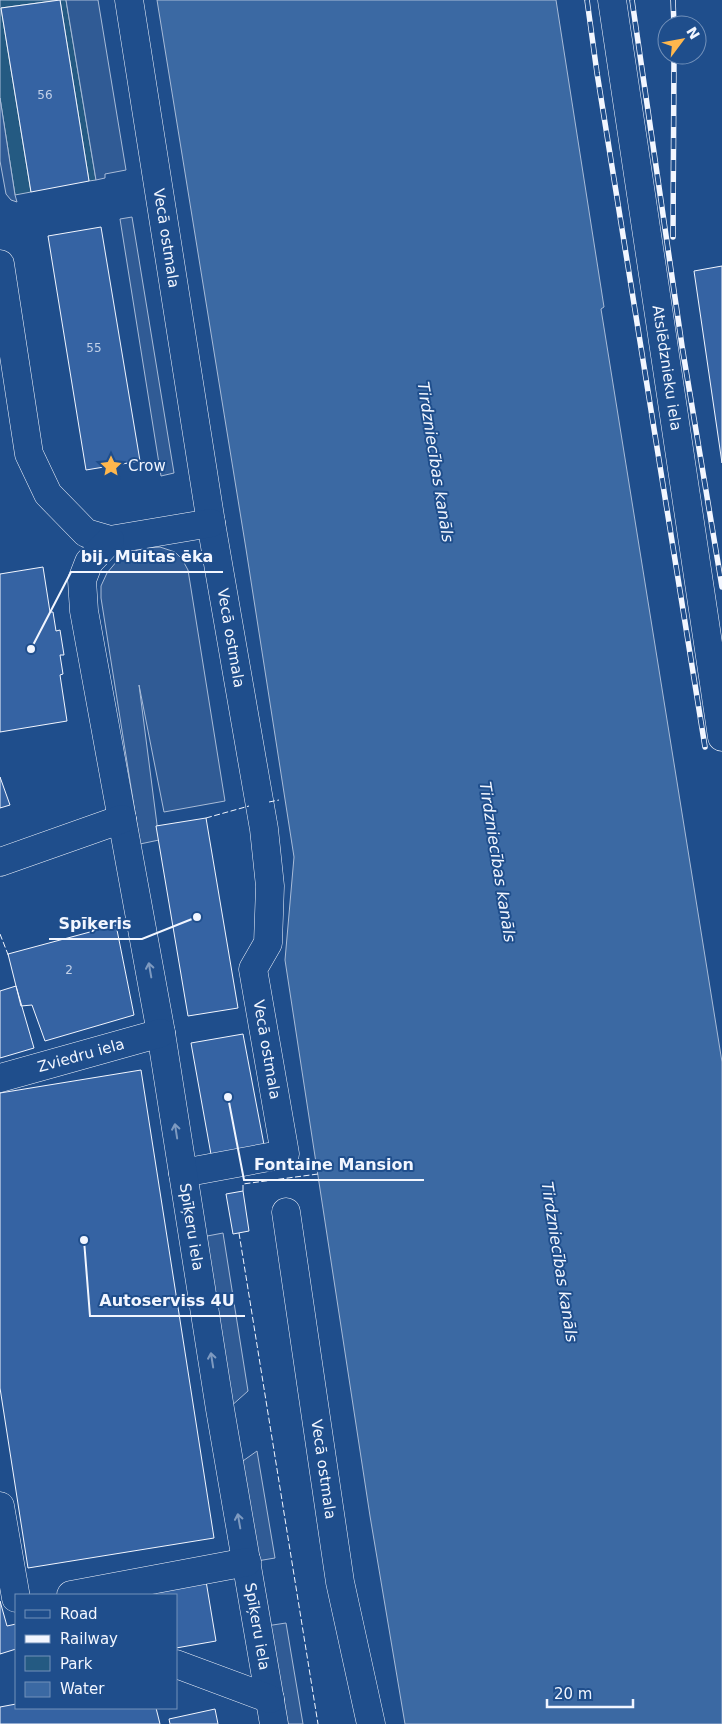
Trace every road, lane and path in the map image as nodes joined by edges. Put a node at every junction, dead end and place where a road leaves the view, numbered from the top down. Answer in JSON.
{"nodes":[{"id":1,"x":129,"y":0,"type":"edge"},
{"id":2,"x":612,"y":0,"type":"edge"},
{"id":3,"x":0,"y":264,"type":"edge"},
{"id":4,"x":211,"y":523,"type":"junction"},
{"id":5,"x":110,"y":540,"type":"junction"},
{"id":6,"x":722,"y":737,"type":"edge"},
{"id":7,"x":122,"y":819,"type":"junction"},
{"id":8,"x":0,"y":862,"type":"edge"},
{"id":9,"x":161,"y":1033,"type":"junction"},
{"id":10,"x":0,"y":1078,"type":"edge"},
{"id":11,"x":183,"y":1173,"type":"junction"},
{"id":12,"x":286,"y":1212,"type":"dead end"},
{"id":13,"x":0,"y":1506,"type":"edge"},
{"id":14,"x":247,"y":1562,"type":"junction"},
{"id":15,"x":15,"y":1594,"type":"edge"},
{"id":16,"x":72,"y":1594,"type":"edge"},
{"id":17,"x":178,"y":1665,"type":"edge"},
{"id":18,"x":272,"y":1712,"type":"edge"},
{"id":19,"x":371,"y":1724,"type":"edge"}],
"edges":[{"from":1,"to":4,"type":"street","name":"Vecā ostmala"},
{"from":2,"to":6,"type":"street","name":"Atslēdznieku iela"},
{"from":3,"to":5,"type":"street"},
{"from":4,"to":5,"type":"street"},
{"from":4,"to":11,"type":"street","name":"Vecā ostmala"},
{"from":5,"to":7,"type":"street","name":"Spīķeru iela"},
{"from":7,"to":8,"type":"street"},
{"from":9,"to":7,"type":"street","name":"Spīķeru iela","one_way":true},
{"from":9,"to":10,"type":"street","name":"Zviedru iela"},
{"from":11,"to":9,"type":"street","name":"Spīķeru iela","one_way":true},
{"from":14,"to":11,"type":"street","name":"Spīķeru iela","one_way":true},
{"from":12,"to":19,"type":"street","name":"Vecā ostmala"},
{"from":13,"to":15,"type":"street"},
{"from":14,"to":16,"type":"street"},
{"from":14,"to":18,"type":"street","name":"Spīķeru iela"},
{"from":17,"to":18,"type":"street"}]}
